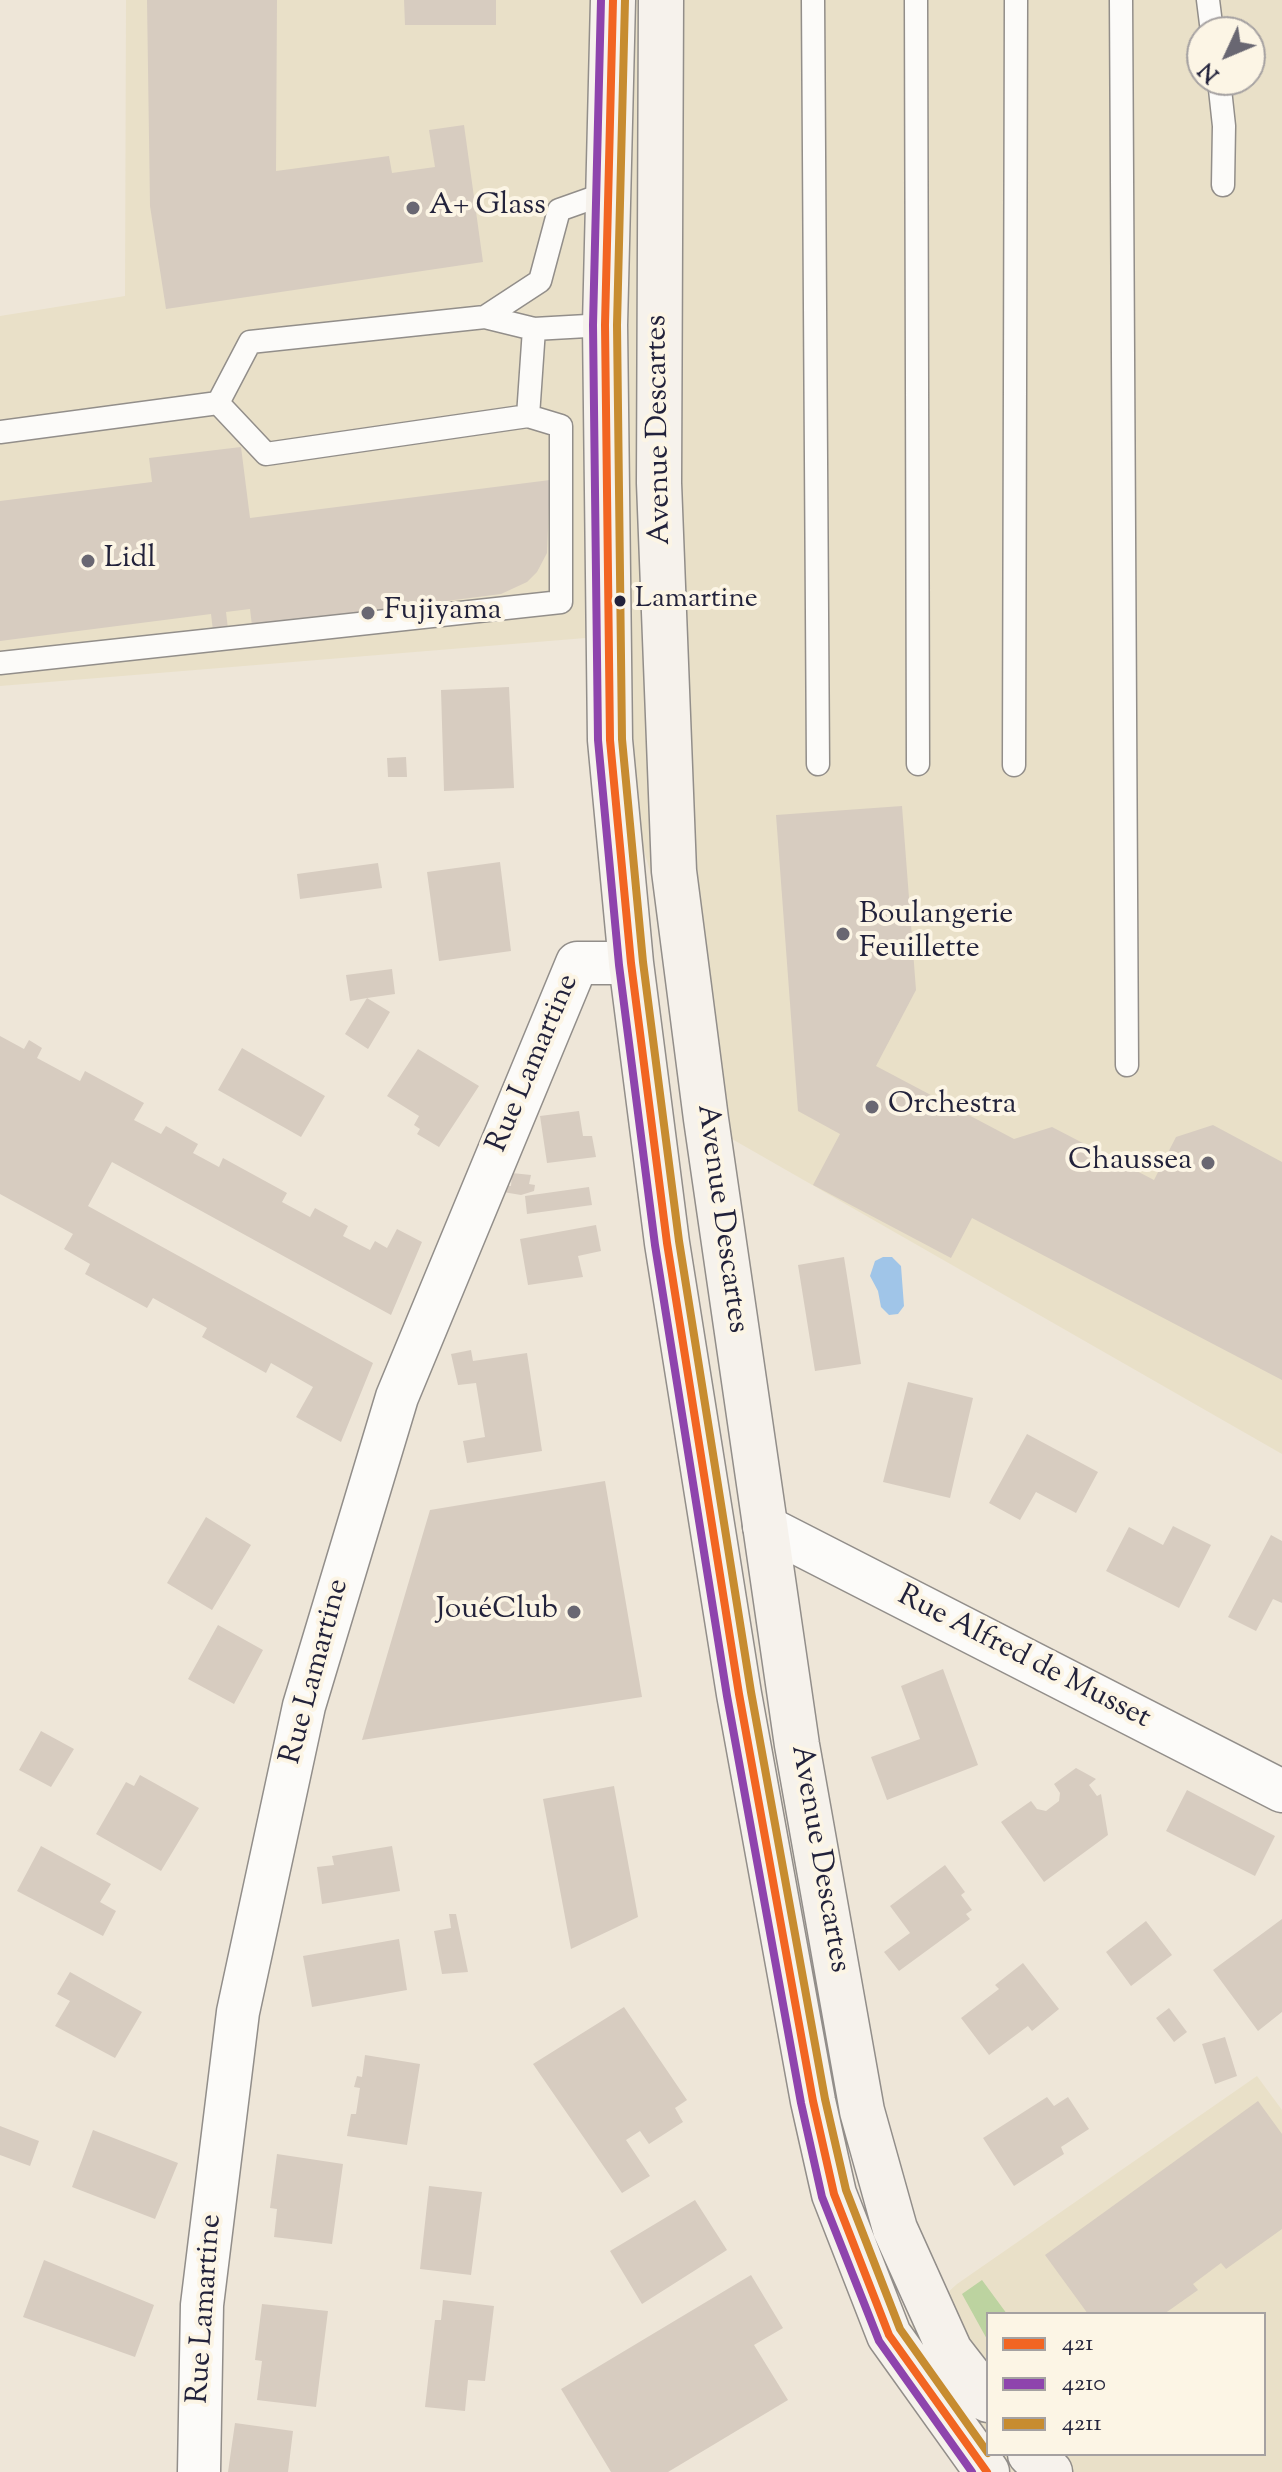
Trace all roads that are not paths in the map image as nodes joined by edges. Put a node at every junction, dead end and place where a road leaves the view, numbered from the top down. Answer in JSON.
{"nodes":[{"id":1,"x":613,"y":0,"type":"edge"},
{"id":2,"x":661,"y":0,"type":"edge"},
{"id":3,"x":813,"y":0,"type":"edge"},
{"id":4,"x":916,"y":0,"type":"edge"},
{"id":5,"x":1016,"y":0,"type":"edge"},
{"id":6,"x":1121,"y":0,"type":"edge"},
{"id":7,"x":1221,"y":96,"type":"edge"},
{"id":8,"x":1223,"y":185,"type":"dead end"},
{"id":9,"x":607,"y":193,"type":"junction"},
{"id":10,"x":485,"y":317,"type":"junction"},
{"id":11,"x":605,"y":325,"type":"junction"},
{"id":12,"x":534,"y":329,"type":"junction"},
{"id":13,"x":218,"y":403,"type":"junction"},
{"id":14,"x":528,"y":416,"type":"junction"},
{"id":15,"x":0,"y":432,"type":"edge"},
{"id":16,"x":0,"y":663,"type":"edge"},
{"id":17,"x":818,"y":764,"type":"dead end"},
{"id":18,"x":918,"y":764,"type":"dead end"},
{"id":19,"x":1014,"y":765,"type":"dead end"},
{"id":20,"x":631,"y":963,"type":"junction"},
{"id":21,"x":1127,"y":1065,"type":"dead end"},
{"id":22,"x":764,"y":1526,"type":"junction"},
{"id":23,"x":1282,"y":1791,"type":"edge"},
{"id":24,"x":986,"y":2397,"type":"edge"},
{"id":25,"x":1032,"y":2456,"type":"edge"},
{"id":26,"x":199,"y":2472,"type":"edge"},
{"id":27,"x":987,"y":2472,"type":"edge"},
{"id":28,"x":1050,"y":2472,"type":"edge"}],
"edges":[{"from":1,"to":9,"type":"main road","name":"Avenue Descartes"},
{"from":2,"to":22,"type":"main road","name":"Avenue Descartes"},
{"from":3,"to":17,"type":"lane"},
{"from":4,"to":18,"type":"lane"},
{"from":5,"to":19,"type":"lane"},
{"from":6,"to":21,"type":"lane"},
{"from":7,"to":8,"type":"lane"},
{"from":9,"to":10,"type":"lane"},
{"from":9,"to":11,"type":"main road","name":"Avenue Descartes"},
{"from":10,"to":12,"type":"lane"},
{"from":10,"to":13,"type":"lane"},
{"from":11,"to":12,"type":"lane"},
{"from":11,"to":20,"type":"main road","name":"Avenue Descartes"},
{"from":12,"to":14,"type":"lane"},
{"from":13,"to":14,"type":"lane"},
{"from":13,"to":15,"type":"lane"},
{"from":14,"to":16,"type":"lane"},
{"from":20,"to":26,"type":"street","name":"Rue Lamartine"},
{"from":20,"to":27,"type":"main road","name":"Avenue Descartes"},
{"from":22,"to":23,"type":"street","name":"Rue Alfred de Musset"},
{"from":22,"to":24,"type":"main road","name":"Avenue Descartes"},
{"from":25,"to":28,"type":"main road"}]}
